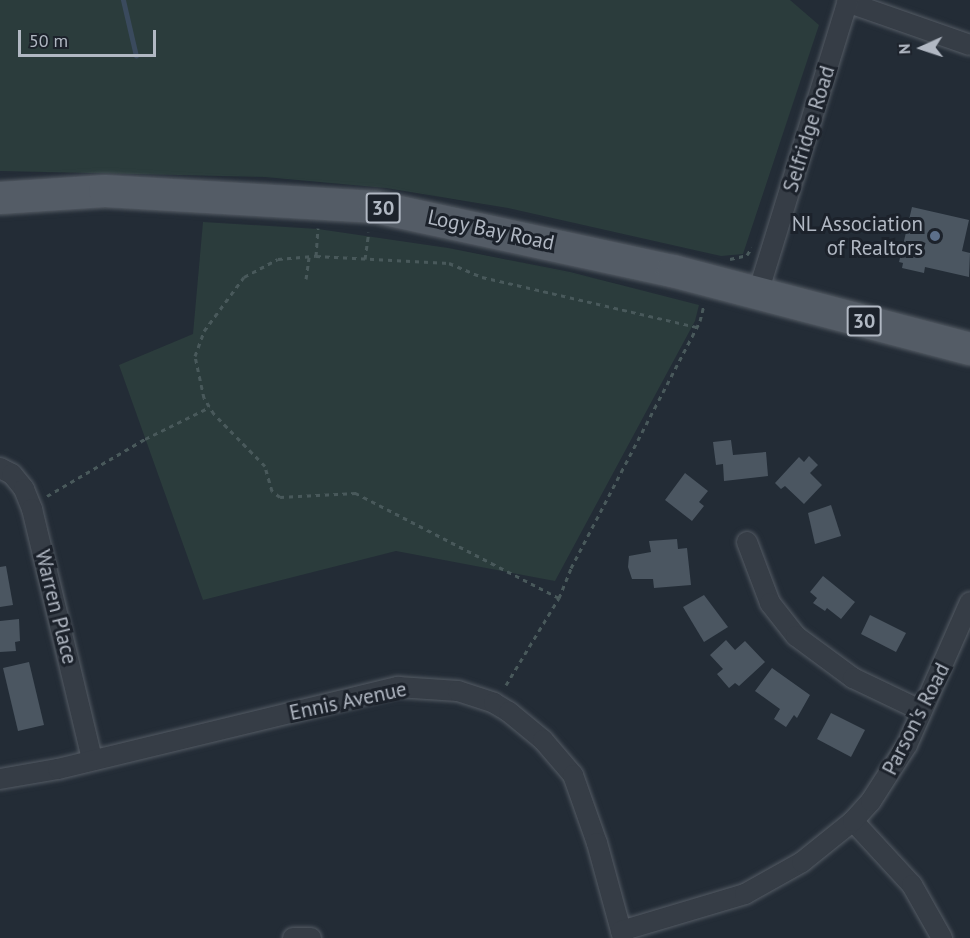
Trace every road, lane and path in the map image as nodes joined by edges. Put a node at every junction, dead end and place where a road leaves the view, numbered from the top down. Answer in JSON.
{"nodes":[{"id":1,"x":848,"y":1,"type":"edge"},
{"id":2,"x":970,"y":45,"type":"edge"},
{"id":3,"x":0,"y":198,"type":"edge"},
{"id":4,"x":318,"y":226,"type":"dead end"},
{"id":5,"x":369,"y":232,"type":"dead end"},
{"id":6,"x":316,"y":256,"type":"junction"},
{"id":7,"x":309,"y":257,"type":"junction"},
{"id":8,"x":365,"y":259,"type":"junction"},
{"id":9,"x":306,"y":279,"type":"dead end"},
{"id":10,"x":758,"y":293,"type":"junction"},
{"id":11,"x":705,"y":304,"type":"dead end"},
{"id":12,"x":697,"y":327,"type":"junction"},
{"id":13,"x":970,"y":349,"type":"edge"},
{"id":14,"x":210,"y":407,"type":"junction"},
{"id":15,"x":0,"y":468,"type":"edge"},
{"id":16,"x":47,"y":496,"type":"dead end"},
{"id":17,"x":747,"y":542,"type":"dead end"},
{"id":18,"x":560,"y":598,"type":"junction"},
{"id":19,"x":970,"y":602,"type":"edge"},
{"id":20,"x":506,"y":685,"type":"dead end"},
{"id":21,"x":922,"y":711,"type":"junction"},
{"id":22,"x":92,"y":758,"type":"junction"},
{"id":23,"x":0,"y":779,"type":"edge"},
{"id":24,"x":853,"y":821,"type":"junction"},
{"id":25,"x":622,"y":934,"type":"edge"},
{"id":26,"x":293,"y":938,"type":"edge"},
{"id":27,"x":311,"y":938,"type":"edge"},
{"id":28,"x":942,"y":938,"type":"edge"}],
"edges":[{"from":1,"to":2,"type":"street"},
{"from":1,"to":10,"type":"street","name":"Selfridge Road"},
{"from":3,"to":10,"type":"main road","name":"Logy Bay Road","number":"30"},
{"from":4,"to":6,"type":"path"},
{"from":5,"to":8,"type":"path"},
{"from":6,"to":7,"type":"path"},
{"from":6,"to":8,"type":"path"},
{"from":7,"to":9,"type":"path"},
{"from":7,"to":14,"type":"path"},
{"from":8,"to":12,"type":"path"},
{"from":10,"to":13,"type":"main road","name":"Logy Bay Road","number":"30"},
{"from":11,"to":12,"type":"path"},
{"from":12,"to":18,"type":"path"},
{"from":14,"to":16,"type":"path"},
{"from":14,"to":18,"type":"path"},
{"from":15,"to":22,"type":"street","name":"Warren Place"},
{"from":17,"to":21,"type":"street"},
{"from":18,"to":20,"type":"path"},
{"from":19,"to":21,"type":"street","name":"Parson's Road"},
{"from":21,"to":24,"type":"street","name":"Parson's Road"},
{"from":22,"to":23,"type":"street","name":"Ennis Avenue"},
{"from":22,"to":25,"type":"street","name":"Ennis Avenue"},
{"from":24,"to":25,"type":"street","name":"Parson's Road"},
{"from":24,"to":28,"type":"street"},
{"from":26,"to":27,"type":"street"}]}
